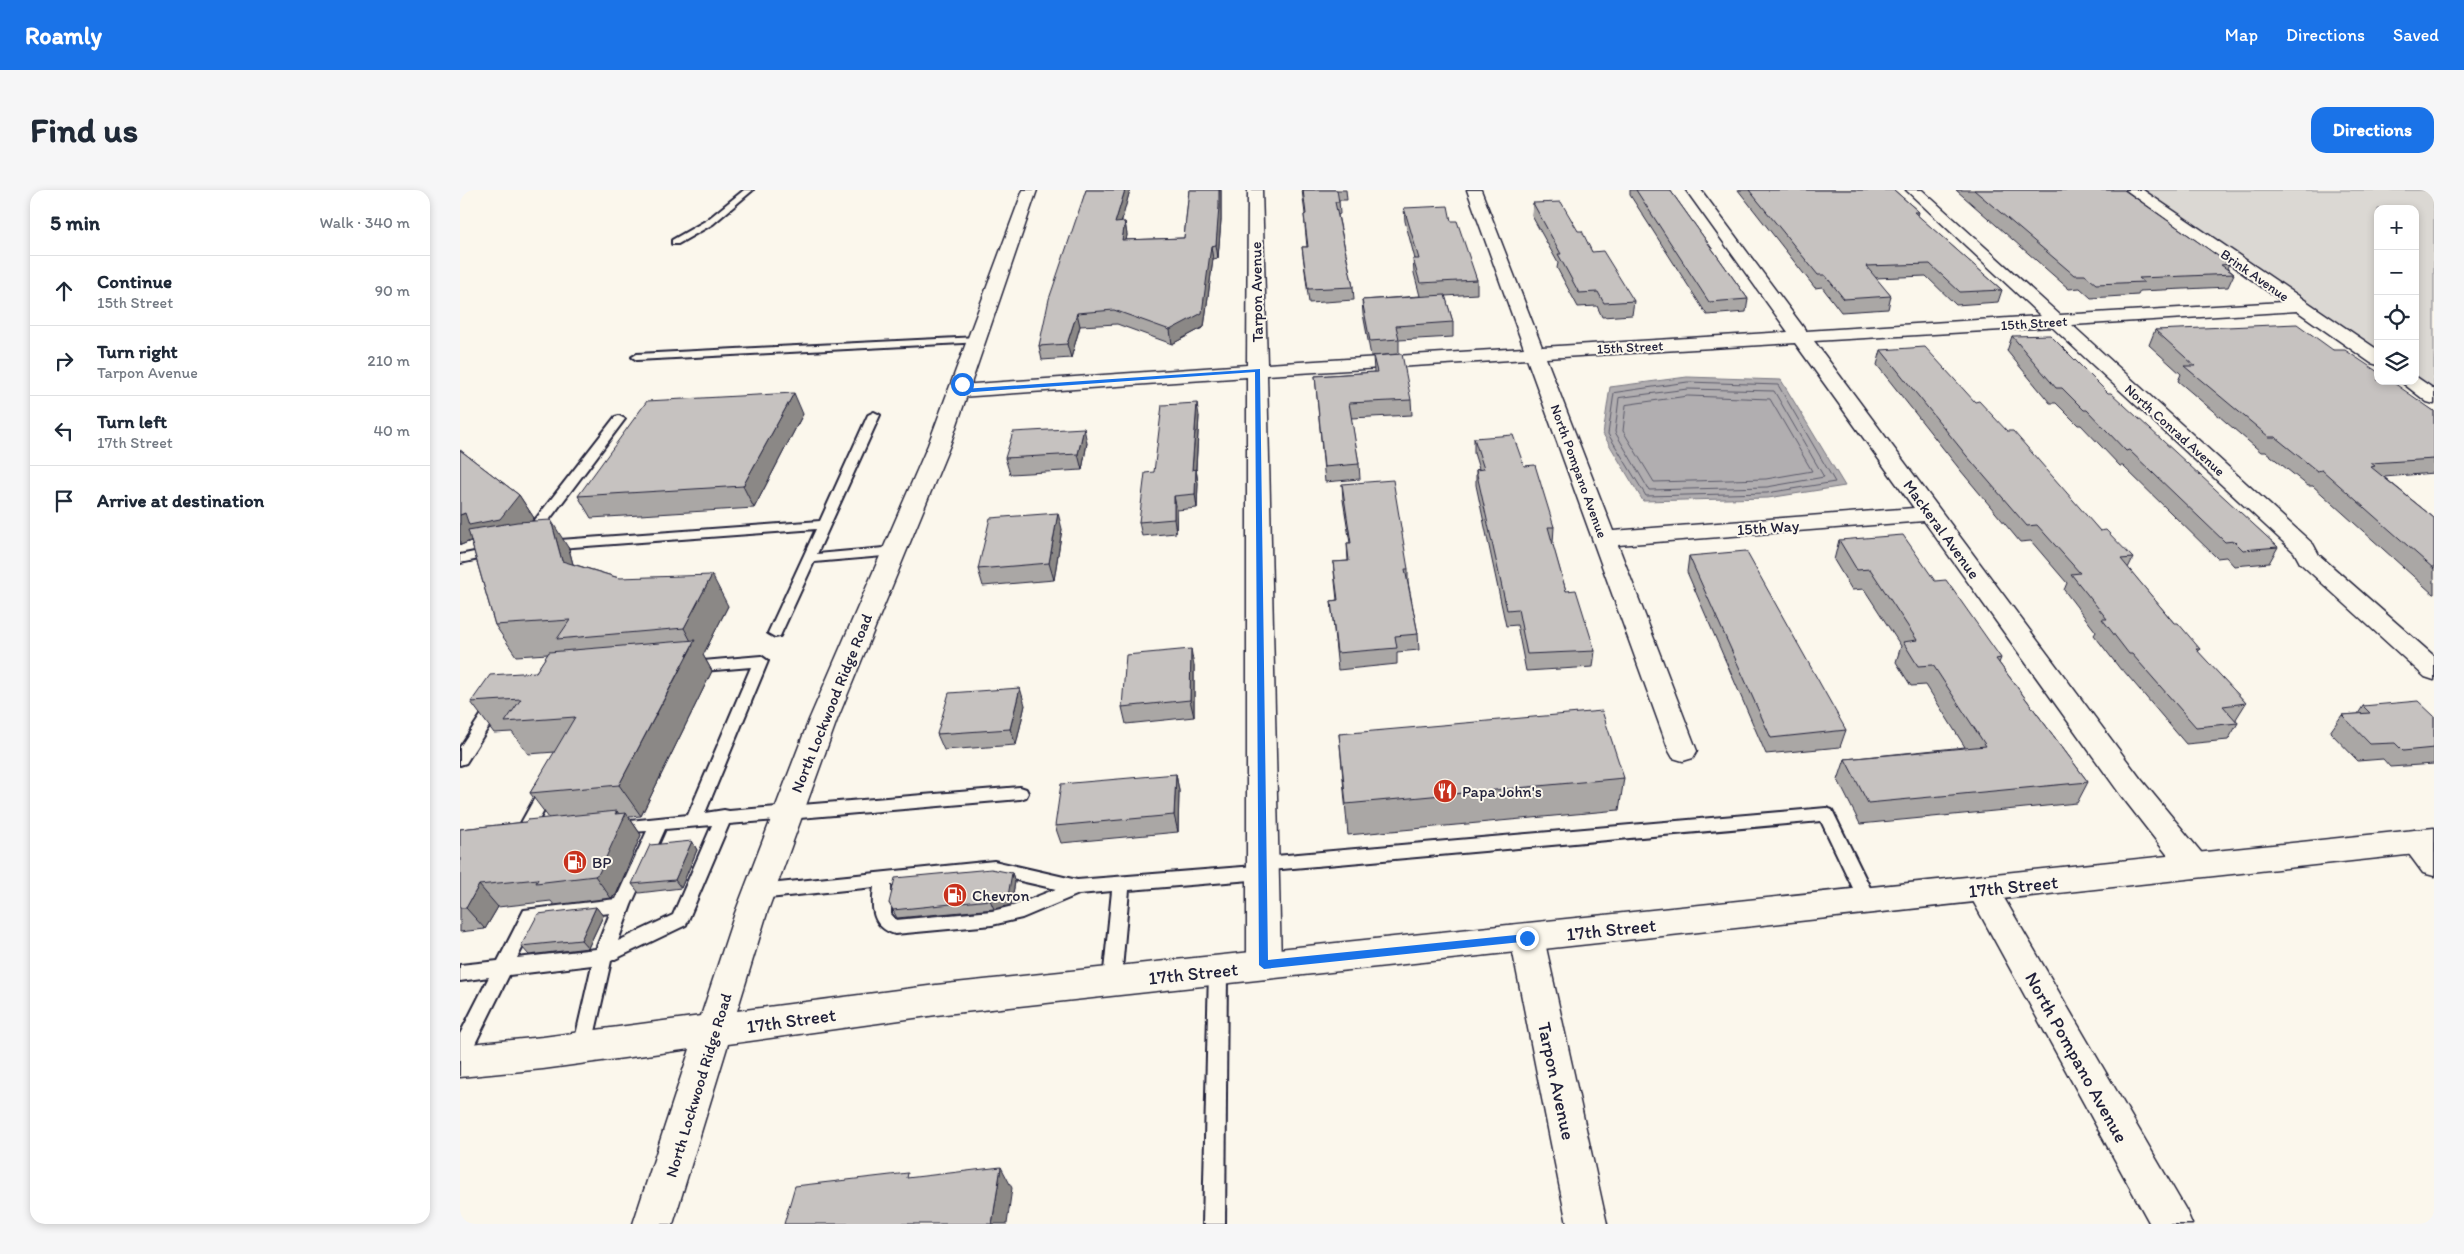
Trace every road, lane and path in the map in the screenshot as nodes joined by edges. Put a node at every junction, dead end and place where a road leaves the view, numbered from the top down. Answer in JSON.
{"nodes":[{"id":1,"x":748,"y":190,"type":"edge"},
{"id":2,"x":1030,"y":190,"type":"edge"},
{"id":3,"x":1254,"y":190,"type":"edge"},
{"id":4,"x":1474,"y":190,"type":"edge"},
{"id":5,"x":1693,"y":190,"type":"edge"},
{"id":6,"x":1913,"y":190,"type":"edge"},
{"id":7,"x":2133,"y":190,"type":"edge"},
{"id":8,"x":675,"y":242,"type":"dead end"},
{"id":9,"x":2300,"y":306,"type":"junction"},
{"id":10,"x":2056,"y":321,"type":"junction"},
{"id":11,"x":1802,"y":338,"type":"junction"},
{"id":12,"x":978,"y":340,"type":"junction"},
{"id":13,"x":1535,"y":353,"type":"junction"},
{"id":14,"x":2374,"y":356,"type":"edge"},
{"id":15,"x":637,"y":357,"type":"dead end"},
{"id":16,"x":1258,"y":370,"type":"junction"},
{"id":17,"x":2416,"y":385,"type":"edge"},
{"id":18,"x":960,"y":391,"type":"junction"},
{"id":19,"x":2434,"y":398,"type":"edge"},
{"id":20,"x":874,"y":415,"type":"dead end"},
{"id":21,"x":619,"y":419,"type":"dead end"},
{"id":22,"x":1931,"y":514,"type":"junction"},
{"id":23,"x":826,"y":524,"type":"junction"},
{"id":24,"x":1604,"y":539,"type":"junction"},
{"id":25,"x":502,"y":550,"type":"edge"},
{"id":26,"x":895,"y":551,"type":"junction"},
{"id":27,"x":460,"y":560,"type":"edge"},
{"id":28,"x":808,"y":560,"type":"junction"},
{"id":29,"x":775,"y":633,"type":"dead end"},
{"id":30,"x":675,"y":668,"type":"edge"},
{"id":31,"x":2434,"y":671,"type":"edge"},
{"id":32,"x":506,"y":689,"type":"edge"},
{"id":33,"x":1683,"y":751,"type":"dead end"},
{"id":34,"x":460,"y":759,"type":"edge"},
{"id":35,"x":555,"y":777,"type":"edge"},
{"id":36,"x":1020,"y":793,"type":"dead end"},
{"id":37,"x":788,"y":811,"type":"junction"},
{"id":38,"x":724,"y":816,"type":"junction"},
{"id":39,"x":694,"y":820,"type":"junction"},
{"id":40,"x":659,"y":823,"type":"junction"},
{"id":41,"x":600,"y":829,"type":"edge"},
{"id":42,"x":542,"y":834,"type":"edge"},
{"id":43,"x":522,"y":836,"type":"junction"},
{"id":44,"x":504,"y":838,"type":"edge"},
{"id":45,"x":2428,"y":849,"type":"edge"},
{"id":46,"x":2194,"y":866,"type":"junction"},
{"id":47,"x":1263,"y":868,"type":"junction"},
{"id":48,"x":883,"y":879,"type":"junction"},
{"id":49,"x":1122,"y":883,"type":"junction"},
{"id":50,"x":1077,"y":887,"type":"junction"},
{"id":51,"x":1983,"y":890,"type":"junction"},
{"id":52,"x":759,"y":892,"type":"junction"},
{"id":53,"x":1868,"y":902,"type":"junction"},
{"id":54,"x":622,"y":905,"type":"junction"},
{"id":55,"x":1527,"y":938,"type":"junction"},
{"id":56,"x":603,"y":956,"type":"junction"},
{"id":57,"x":1264,"y":965,"type":"junction"},
{"id":58,"x":502,"y":969,"type":"junction"},
{"id":59,"x":1218,"y":970,"type":"junction"},
{"id":60,"x":460,"y":973,"type":"edge"},
{"id":61,"x":1112,"y":981,"type":"junction"},
{"id":62,"x":714,"y":1030,"type":"junction"},
{"id":63,"x":583,"y":1048,"type":"junction"},
{"id":64,"x":460,"y":1054,"type":"edge"},
{"id":65,"x":460,"y":1061,"type":"edge"},
{"id":66,"x":653,"y":1224,"type":"edge"},
{"id":67,"x":1214,"y":1224,"type":"edge"},
{"id":68,"x":1587,"y":1224,"type":"edge"},
{"id":69,"x":2172,"y":1224,"type":"edge"}],
"edges":[{"from":1,"to":8,"type":"lane"},
{"from":2,"to":12,"type":"street","name":"North Lockwood Ridge Road"},
{"from":3,"to":16,"type":"street","name":"Tarpon Avenue"},
{"from":4,"to":13,"type":"street","name":"North Pompano Avenue"},
{"from":5,"to":11,"type":"street","name":"Mackeral Avenue"},
{"from":6,"to":10,"type":"street","name":"North Conrad Avenue"},
{"from":7,"to":9,"type":"street","name":"Brink Avenue"},
{"from":9,"to":10,"type":"street","name":"15th Street"},
{"from":9,"to":14,"type":"street","name":"Brink Avenue"},
{"from":10,"to":11,"type":"street","name":"15th Street"},
{"from":10,"to":31,"type":"street","name":"North Conrad Avenue"},
{"from":11,"to":13,"type":"street","name":"15th Street"},
{"from":11,"to":22,"type":"street","name":"Mackeral Avenue"},
{"from":12,"to":15,"type":"lane"},
{"from":12,"to":18,"type":"street","name":"North Lockwood Ridge Road"},
{"from":13,"to":16,"type":"street","name":"15th Street"},
{"from":13,"to":24,"type":"street","name":"North Pompano Avenue"},
{"from":16,"to":18,"type":"street","name":"15th Street"},
{"from":16,"to":47,"type":"street","name":"Tarpon Avenue"},
{"from":17,"to":19,"type":"street"},
{"from":18,"to":26,"type":"street","name":"North Lockwood Ridge Road"},
{"from":20,"to":23,"type":"lane"},
{"from":21,"to":23,"type":"lane"},
{"from":22,"to":24,"type":"street","name":"15th Way"},
{"from":22,"to":46,"type":"street","name":"Mackeral Avenue"},
{"from":23,"to":28,"type":"lane"},
{"from":24,"to":33,"type":"street","name":"North Pompano Avenue"},
{"from":25,"to":27,"type":"lane"},
{"from":26,"to":28,"type":"lane"},
{"from":26,"to":37,"type":"street","name":"North Lockwood Ridge Road"},
{"from":28,"to":29,"type":"lane"},
{"from":30,"to":39,"type":"lane"},
{"from":32,"to":34,"type":"lane"},
{"from":35,"to":43,"type":"lane"},
{"from":36,"to":37,"type":"lane"},
{"from":37,"to":38,"type":"lane"},
{"from":37,"to":52,"type":"street","name":"North Lockwood Ridge Road"},
{"from":38,"to":39,"type":"lane"},
{"from":38,"to":56,"type":"lane"},
{"from":39,"to":40,"type":"lane"},
{"from":40,"to":41,"type":"lane"},
{"from":40,"to":54,"type":"lane"},
{"from":42,"to":43,"type":"lane"},
{"from":43,"to":44,"type":"lane"},
{"from":45,"to":46,"type":"street","name":"17th Street"},
{"from":46,"to":51,"type":"street","name":"17th Street"},
{"from":47,"to":49,"type":"lane"},
{"from":47,"to":53,"type":"lane"},
{"from":47,"to":57,"type":"street","name":"Tarpon Avenue"},
{"from":48,"to":50,"type":"lane"},
{"from":48,"to":50,"type":"lane"},
{"from":48,"to":52,"type":"lane"},
{"from":49,"to":50,"type":"lane"},
{"from":49,"to":61,"type":"lane"},
{"from":51,"to":53,"type":"street","name":"17th Street"},
{"from":51,"to":69,"type":"street","name":"North Pompano Avenue"},
{"from":52,"to":62,"type":"street","name":"North Lockwood Ridge Road"},
{"from":53,"to":55,"type":"street","name":"17th Street"},
{"from":54,"to":56,"type":"lane"},
{"from":54,"to":58,"type":"lane"},
{"from":55,"to":57,"type":"street","name":"17th Street"},
{"from":55,"to":68,"type":"street","name":"Tarpon Avenue"},
{"from":56,"to":58,"type":"lane"},
{"from":56,"to":63,"type":"lane"},
{"from":57,"to":59,"type":"street","name":"17th Street"},
{"from":58,"to":60,"type":"lane"},
{"from":58,"to":64,"type":"lane"},
{"from":59,"to":61,"type":"street","name":"17th Street"},
{"from":59,"to":67,"type":"lane"},
{"from":61,"to":62,"type":"street","name":"17th Street"},
{"from":62,"to":63,"type":"street","name":"17th Street"},
{"from":62,"to":66,"type":"street","name":"North Lockwood Ridge Road"},
{"from":63,"to":65,"type":"street","name":"17th Street"}]}
